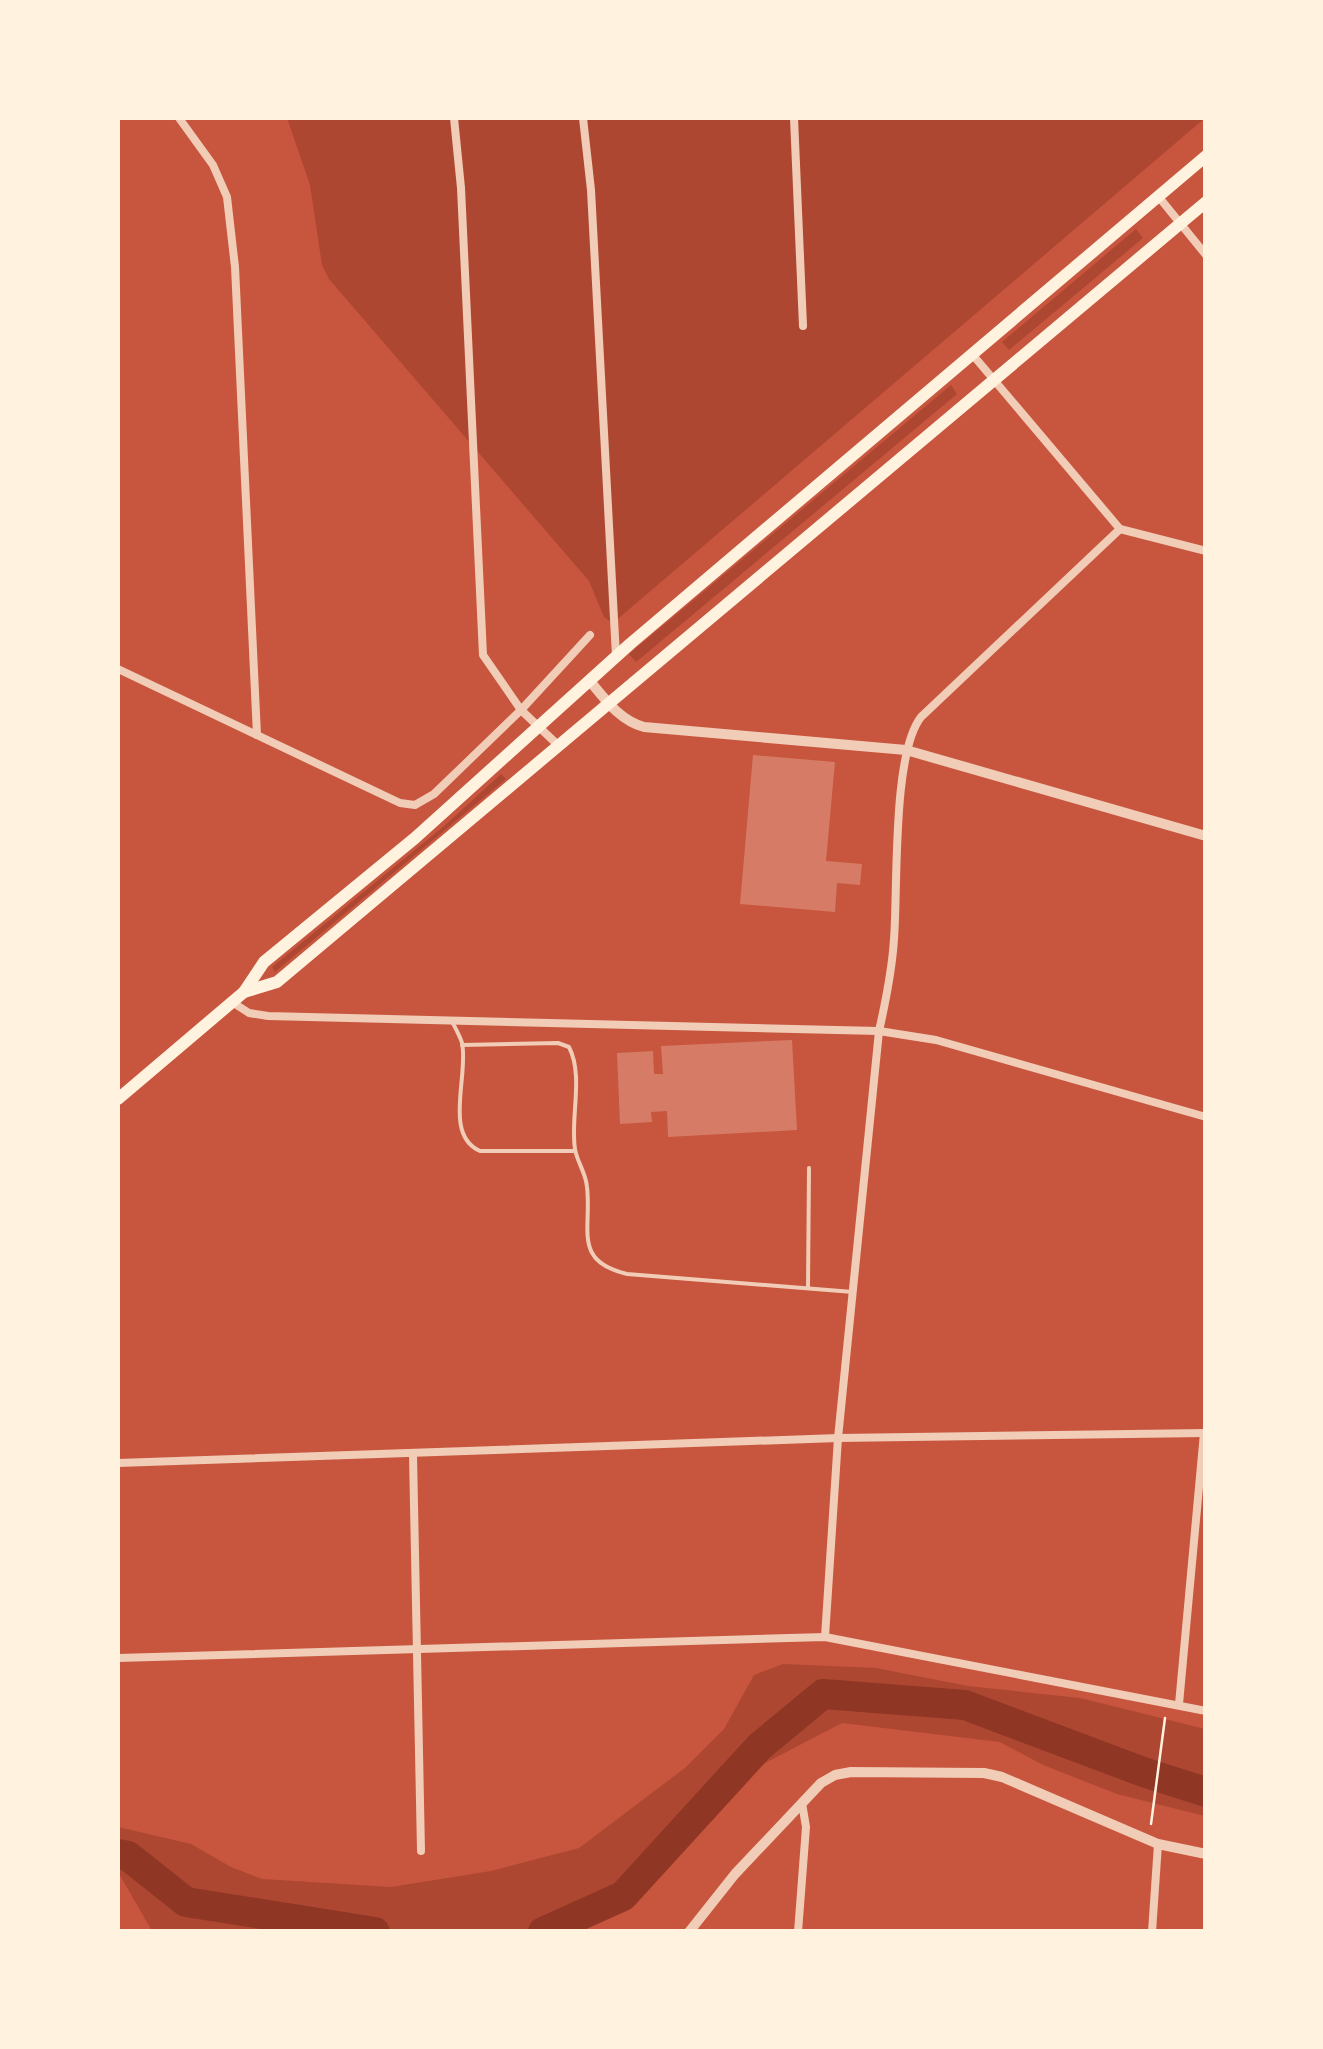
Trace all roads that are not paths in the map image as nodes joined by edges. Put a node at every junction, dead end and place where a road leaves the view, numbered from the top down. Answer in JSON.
{"nodes":[{"id":1,"x":179,"y":118,"type":"edge"},
{"id":2,"x":454,"y":118,"type":"edge"},
{"id":3,"x":582,"y":118,"type":"edge"},
{"id":4,"x":794,"y":118,"type":"edge"},
{"id":5,"x":1206,"y":156,"type":"edge"},
{"id":6,"x":1158,"y":196,"type":"junction"},
{"id":7,"x":1206,"y":202,"type":"edge"},
{"id":8,"x":1180,"y":224,"type":"junction"},
{"id":9,"x":1206,"y":254,"type":"edge"},
{"id":10,"x":804,"y":326,"type":"dead end"},
{"id":11,"x":972,"y":354,"type":"junction"},
{"id":12,"x":994,"y":380,"type":"junction"},
{"id":13,"x":1120,"y":529,"type":"junction"},
{"id":14,"x":1206,"y":550,"type":"edge"},
{"id":15,"x":590,"y":635,"type":"dead end"},
{"id":16,"x":616,"y":656,"type":"junction"},
{"id":17,"x":118,"y":669,"type":"edge"},
{"id":18,"x":588,"y":680,"type":"junction"},
{"id":19,"x":610,"y":704,"type":"junction"},
{"id":20,"x":521,"y":710,"type":"junction"},
{"id":21,"x":538,"y":726,"type":"junction"},
{"id":22,"x":256,"y":735,"type":"junction"},
{"id":23,"x":559,"y":746,"type":"junction"},
{"id":24,"x":906,"y":750,"type":"junction"},
{"id":25,"x":1206,"y":836,"type":"edge"},
{"id":26,"x":244,"y":992,"type":"junction"},
{"id":27,"x":232,"y":1002,"type":"junction"},
{"id":28,"x":452,"y":1020,"type":"junction"},
{"id":29,"x":878,"y":1031,"type":"junction"},
{"id":30,"x":462,"y":1044,"type":"junction"},
{"id":31,"x":118,"y":1100,"type":"edge"},
{"id":32,"x":1206,"y":1117,"type":"edge"},
{"id":33,"x":575,"y":1152,"type":"junction"},
{"id":34,"x":809,"y":1168,"type":"dead end"},
{"id":35,"x":808,"y":1288,"type":"junction"},
{"id":36,"x":853,"y":1292,"type":"junction"},
{"id":37,"x":1205,"y":1433,"type":"edge"},
{"id":38,"x":838,"y":1438,"type":"junction"},
{"id":39,"x":414,"y":1455,"type":"junction"},
{"id":40,"x":118,"y":1463,"type":"edge"},
{"id":41,"x":825,"y":1637,"type":"junction"},
{"id":42,"x":418,"y":1649,"type":"junction"},
{"id":43,"x":118,"y":1658,"type":"edge"},
{"id":44,"x":1179,"y":1704,"type":"junction"},
{"id":45,"x":1206,"y":1711,"type":"edge"},
{"id":46,"x":802,"y":1803,"type":"junction"},
{"id":47,"x":1153,"y":1842,"type":"junction"},
{"id":48,"x":421,"y":1851,"type":"dead end"},
{"id":49,"x":1206,"y":1854,"type":"edge"},
{"id":50,"x":689,"y":1932,"type":"edge"},
{"id":51,"x":798,"y":1932,"type":"edge"},
{"id":52,"x":1152,"y":1932,"type":"edge"}],
"edges":[{"from":1,"to":22,"type":"street"},
{"from":2,"to":20,"type":"street"},
{"from":3,"to":16,"type":"street"},
{"from":4,"to":10,"type":"street"},
{"from":5,"to":6,"type":"main road"},
{"from":6,"to":8,"type":"street"},
{"from":6,"to":11,"type":"main road"},
{"from":7,"to":8,"type":"main road"},
{"from":8,"to":9,"type":"street"},
{"from":8,"to":12,"type":"main road"},
{"from":11,"to":12,"type":"street"},
{"from":11,"to":16,"type":"main road"},
{"from":12,"to":13,"type":"street"},
{"from":12,"to":19,"type":"main road"},
{"from":13,"to":14,"type":"street"},
{"from":13,"to":24,"type":"street"},
{"from":15,"to":20,"type":"street"},
{"from":16,"to":18,"type":"main road"},
{"from":17,"to":22,"type":"street"},
{"from":18,"to":19,"type":"street"},
{"from":18,"to":21,"type":"main road"},
{"from":19,"to":23,"type":"main road"},
{"from":19,"to":24,"type":"street"},
{"from":20,"to":21,"type":"street"},
{"from":20,"to":22,"type":"street"},
{"from":21,"to":23,"type":"street"},
{"from":21,"to":26,"type":"main road"},
{"from":23,"to":26,"type":"main road"},
{"from":24,"to":25,"type":"street"},
{"from":24,"to":29,"type":"street"},
{"from":26,"to":27,"type":"main road"},
{"from":27,"to":28,"type":"street"},
{"from":27,"to":31,"type":"main road"},
{"from":28,"to":29,"type":"street"},
{"from":28,"to":30,"type":"lane"},
{"from":29,"to":32,"type":"street"},
{"from":29,"to":36,"type":"street"},
{"from":30,"to":33,"type":"lane"},
{"from":30,"to":33,"type":"lane"},
{"from":33,"to":35,"type":"lane"},
{"from":34,"to":35,"type":"lane"},
{"from":35,"to":36,"type":"lane"},
{"from":36,"to":38,"type":"street"},
{"from":37,"to":38,"type":"street"},
{"from":37,"to":44,"type":"street"},
{"from":38,"to":39,"type":"street"},
{"from":38,"to":41,"type":"street"},
{"from":39,"to":40,"type":"street"},
{"from":39,"to":42,"type":"street"},
{"from":41,"to":42,"type":"street"},
{"from":41,"to":44,"type":"street"},
{"from":42,"to":43,"type":"street"},
{"from":42,"to":48,"type":"street"},
{"from":44,"to":45,"type":"street"},
{"from":46,"to":47,"type":"street"},
{"from":46,"to":50,"type":"street"},
{"from":46,"to":51,"type":"street"},
{"from":47,"to":49,"type":"street"},
{"from":47,"to":52,"type":"street"}]}
